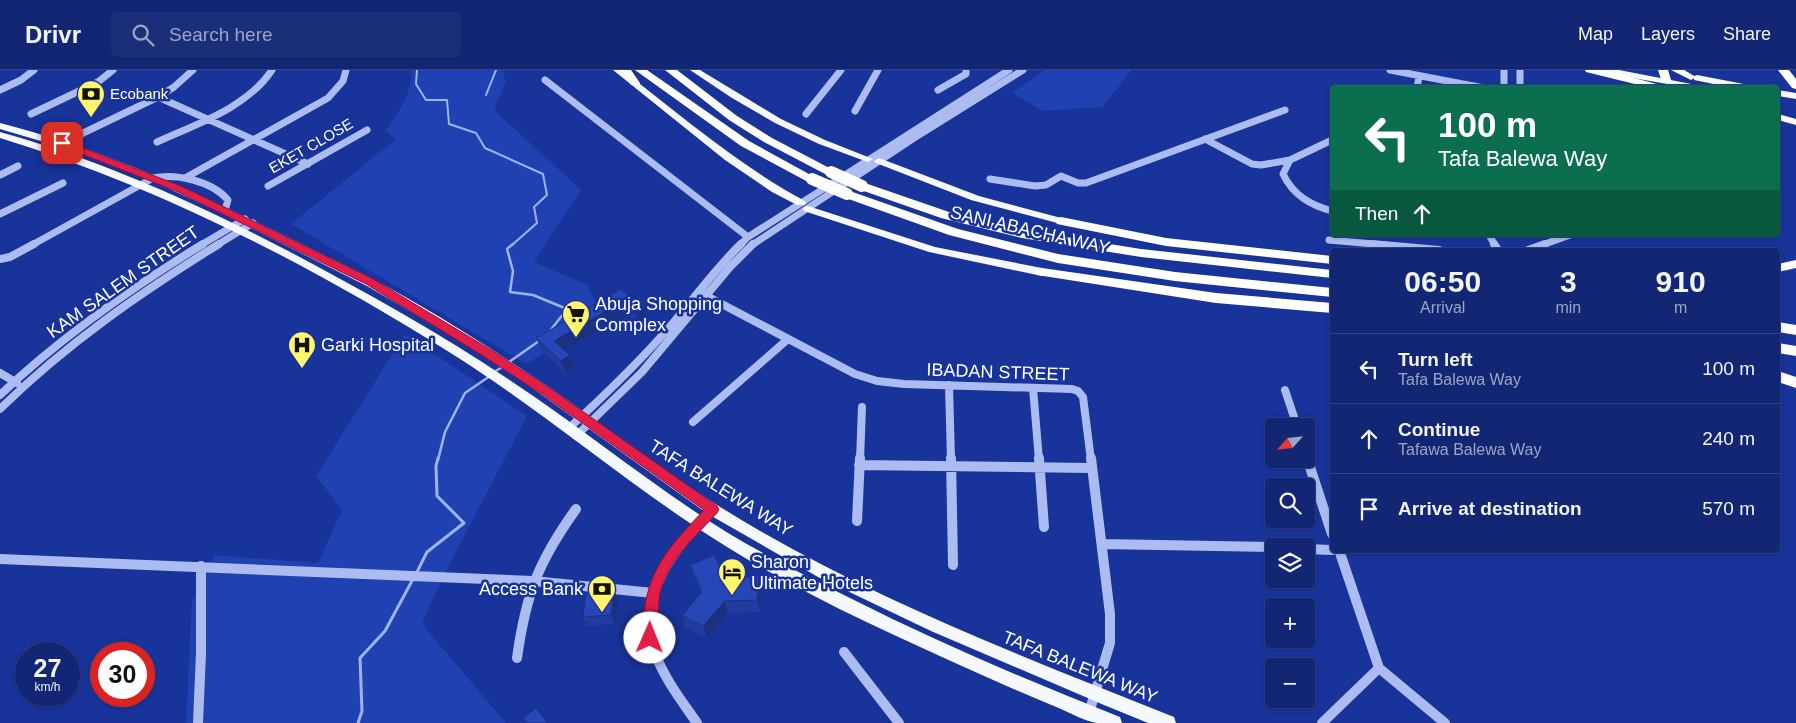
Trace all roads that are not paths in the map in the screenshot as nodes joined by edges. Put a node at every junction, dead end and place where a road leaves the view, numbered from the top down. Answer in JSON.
{"nodes":[{"id":1,"x":34,"y":70,"type":"edge"},
{"id":2,"x":113,"y":70,"type":"edge"},
{"id":3,"x":193,"y":70,"type":"edge"},
{"id":4,"x":272,"y":70,"type":"edge"},
{"id":5,"x":346,"y":70,"type":"edge"},
{"id":6,"x":617,"y":70,"type":"edge"},
{"id":7,"x":626,"y":70,"type":"edge"},
{"id":8,"x":640,"y":70,"type":"edge"},
{"id":9,"x":670,"y":70,"type":"edge"},
{"id":10,"x":694,"y":70,"type":"edge"},
{"id":11,"x":841,"y":70,"type":"edge"},
{"id":12,"x":878,"y":70,"type":"edge"},
{"id":13,"x":966,"y":70,"type":"edge"},
{"id":14,"x":1010,"y":70,"type":"edge"},
{"id":15,"x":1023,"y":70,"type":"edge"},
{"id":16,"x":1390,"y":70,"type":"edge"},
{"id":17,"x":1504,"y":70,"type":"edge"},
{"id":18,"x":1520,"y":70,"type":"edge"},
{"id":19,"x":1590,"y":70,"type":"edge"},
{"id":20,"x":1604,"y":70,"type":"edge"},
{"id":21,"x":1648,"y":70,"type":"edge"},
{"id":22,"x":1676,"y":70,"type":"edge"},
{"id":23,"x":1778,"y":70,"type":"edge"},
{"id":24,"x":1783,"y":70,"type":"edge"},
{"id":25,"x":1419,"y":76,"type":"junction"},
{"id":26,"x":1692,"y":77,"type":"junction"},
{"id":27,"x":1665,"y":78,"type":"edge"},
{"id":28,"x":545,"y":80,"type":"dead end"},
{"id":29,"x":634,"y":83,"type":"junction"},
{"id":30,"x":1794,"y":84,"type":"edge"},
{"id":31,"x":1418,"y":85,"type":"edge"},
{"id":32,"x":1468,"y":85,"type":"edge"},
{"id":33,"x":1504,"y":85,"type":"edge"},
{"id":34,"x":1520,"y":85,"type":"edge"},
{"id":35,"x":1695,"y":85,"type":"edge"},
{"id":36,"x":1733,"y":85,"type":"edge"},
{"id":37,"x":0,"y":90,"type":"edge"},
{"id":38,"x":938,"y":90,"type":"dead end"},
{"id":39,"x":158,"y":97,"type":"junction"},
{"id":40,"x":1784,"y":97,"type":"edge"},
{"id":41,"x":1796,"y":103,"type":"edge"},
{"id":42,"x":1285,"y":110,"type":"dead end"},
{"id":43,"x":855,"y":111,"type":"dead end"},
{"id":44,"x":31,"y":114,"type":"dead end"},
{"id":45,"x":806,"y":114,"type":"dead end"},
{"id":46,"x":206,"y":118,"type":"junction"},
{"id":47,"x":1780,"y":118,"type":"edge"},
{"id":48,"x":1796,"y":122,"type":"edge"},
{"id":49,"x":0,"y":126,"type":"edge"},
{"id":50,"x":367,"y":130,"type":"dead end"},
{"id":51,"x":0,"y":135,"type":"edge"},
{"id":52,"x":1205,"y":139,"type":"junction"},
{"id":53,"x":256,"y":140,"type":"junction"},
{"id":54,"x":1330,"y":141,"type":"edge"},
{"id":55,"x":157,"y":142,"type":"dead end"},
{"id":56,"x":62,"y":143,"type":"junction"},
{"id":57,"x":1323,"y":144,"type":"junction"},
{"id":58,"x":1330,"y":149,"type":"edge"},
{"id":59,"x":50,"y":150,"type":"junction"},
{"id":60,"x":873,"y":160,"type":"junction"},
{"id":61,"x":1290,"y":160,"type":"junction"},
{"id":62,"x":308,"y":164,"type":"junction"},
{"id":63,"x":18,"y":166,"type":"dead end"},
{"id":64,"x":0,"y":175,"type":"edge"},
{"id":65,"x":153,"y":178,"type":"junction"},
{"id":66,"x":185,"y":178,"type":"junction"},
{"id":67,"x":990,"y":179,"type":"dead end"},
{"id":68,"x":63,"y":183,"type":"dead end"},
{"id":69,"x":141,"y":185,"type":"junction"},
{"id":70,"x":268,"y":186,"type":"dead end"},
{"id":71,"x":804,"y":206,"type":"junction"},
{"id":72,"x":224,"y":210,"type":"junction"},
{"id":73,"x":1330,"y":210,"type":"edge"},
{"id":74,"x":0,"y":214,"type":"edge"},
{"id":75,"x":249,"y":221,"type":"junction"},
{"id":76,"x":1061,"y":221,"type":"junction"},
{"id":77,"x":237,"y":229,"type":"junction"},
{"id":78,"x":748,"y":237,"type":"junction"},
{"id":79,"x":1564,"y":237,"type":"edge"},
{"id":80,"x":1329,"y":240,"type":"dead end"},
{"id":81,"x":1417,"y":248,"type":"edge"},
{"id":82,"x":1534,"y":248,"type":"edge"},
{"id":83,"x":1141,"y":253,"type":"junction"},
{"id":84,"x":0,"y":259,"type":"edge"},
{"id":85,"x":1330,"y":260,"type":"edge"},
{"id":86,"x":1796,"y":264,"type":"edge"},
{"id":87,"x":1780,"y":268,"type":"edge"},
{"id":88,"x":1128,"y":271,"type":"junction"},
{"id":89,"x":1042,"y":272,"type":"junction"},
{"id":90,"x":1328,"y":273,"type":"edge"},
{"id":91,"x":1330,"y":293,"type":"edge"},
{"id":92,"x":703,"y":294,"type":"junction"},
{"id":93,"x":1330,"y":308,"type":"edge"},
{"id":94,"x":1780,"y":327,"type":"edge"},
{"id":95,"x":1796,"y":330,"type":"edge"},
{"id":96,"x":788,"y":339,"type":"junction"},
{"id":97,"x":1780,"y":348,"type":"edge"},
{"id":98,"x":1796,"y":351,"type":"edge"},
{"id":99,"x":0,"y":374,"type":"edge"},
{"id":100,"x":1780,"y":377,"type":"edge"},
{"id":101,"x":13,"y":382,"type":"junction"},
{"id":102,"x":1796,"y":383,"type":"edge"},
{"id":103,"x":22,"y":385,"type":"junction"},
{"id":104,"x":949,"y":385,"type":"junction"},
{"id":105,"x":1033,"y":388,"type":"junction"},
{"id":106,"x":1285,"y":390,"type":"dead end"},
{"id":107,"x":0,"y":395,"type":"edge"},
{"id":108,"x":862,"y":407,"type":"dead end"},
{"id":109,"x":0,"y":409,"type":"edge"},
{"id":110,"x":1294,"y":418,"type":"edge"},
{"id":111,"x":585,"y":421,"type":"junction"},
{"id":112,"x":693,"y":422,"type":"dead end"},
{"id":113,"x":572,"y":432,"type":"junction"},
{"id":114,"x":859,"y":465,"type":"junction"},
{"id":115,"x":950,"y":466,"type":"junction"},
{"id":116,"x":1038,"y":467,"type":"junction"},
{"id":117,"x":1091,"y":468,"type":"junction"},
{"id":118,"x":1310,"y":468,"type":"edge"},
{"id":119,"x":576,"y":509,"type":"dead end"},
{"id":120,"x":713,"y":509,"type":"junction"},
{"id":121,"x":857,"y":521,"type":"dead end"},
{"id":122,"x":700,"y":522,"type":"junction"},
{"id":123,"x":1044,"y":527,"type":"dead end"},
{"id":124,"x":1330,"y":528,"type":"edge"},
{"id":125,"x":1102,"y":544,"type":"junction"},
{"id":126,"x":1265,"y":547,"type":"edge"},
{"id":127,"x":1315,"y":549,"type":"edge"},
{"id":128,"x":1330,"y":550,"type":"edge"},
{"id":129,"x":1337,"y":553,"type":"edge"},
{"id":130,"x":0,"y":559,"type":"edge"},
{"id":131,"x":953,"y":565,"type":"dead end"},
{"id":132,"x":201,"y":566,"type":"junction"},
{"id":133,"x":533,"y":581,"type":"junction"},
{"id":134,"x":653,"y":593,"type":"junction"},
{"id":135,"x":844,"y":652,"type":"dead end"},
{"id":136,"x":517,"y":658,"type":"dead end"},
{"id":137,"x":1379,"y":668,"type":"junction"},
{"id":138,"x":1095,"y":694,"type":"junction"},
{"id":139,"x":1090,"y":713,"type":"junction"},
{"id":140,"x":692,"y":721,"type":"edge"},
{"id":141,"x":198,"y":723,"type":"edge"},
{"id":142,"x":899,"y":723,"type":"edge"},
{"id":143,"x":1114,"y":723,"type":"edge"},
{"id":144,"x":1168,"y":723,"type":"edge"},
{"id":145,"x":1322,"y":723,"type":"edge"},
{"id":146,"x":1445,"y":723,"type":"edge"}],
"edges":[{"from":1,"to":37,"type":"street"},
{"from":2,"to":44,"type":"street"},
{"from":3,"to":39,"type":"street"},
{"from":4,"to":46,"type":"street"},
{"from":5,"to":53,"type":"street"},
{"from":6,"to":29,"type":"main road"},
{"from":7,"to":29,"type":"highway"},
{"from":8,"to":88,"type":"highway","name":"SANI ABACHA WAY","bridge":true},
{"from":9,"to":83,"type":"highway","name":"SANI ABACHA WAY","bridge":true},
{"from":10,"to":60,"type":"main road","name":"SANI ABACHA WAY"},
{"from":11,"to":45,"type":"street"},
{"from":12,"to":43,"type":"street"},
{"from":13,"to":38,"type":"street"},
{"from":14,"to":60,"type":"street"},
{"from":15,"to":60,"type":"street"},
{"from":16,"to":25,"type":"street"},
{"from":17,"to":33,"type":"street"},
{"from":18,"to":34,"type":"street"},
{"from":19,"to":27,"type":"highway"},
{"from":20,"to":27,"type":"main road"},
{"from":21,"to":27,"type":"main road"},
{"from":22,"to":26,"type":"highway"},
{"from":23,"to":30,"type":"highway"},
{"from":24,"to":30,"type":"highway"},
{"from":25,"to":31,"type":"street"},
{"from":25,"to":32,"type":"street"},
{"from":26,"to":27,"type":"main road"},
{"from":26,"to":36,"type":"main road"},
{"from":27,"to":35,"type":"main road"},
{"from":28,"to":78,"type":"street"},
{"from":29,"to":71,"type":"main road"},
{"from":39,"to":46,"type":"street"},
{"from":39,"to":56,"type":"street"},
{"from":40,"to":41,"type":"main road"},
{"from":42,"to":52,"type":"street"},
{"from":46,"to":53,"type":"street"},
{"from":46,"to":55,"type":"street"},
{"from":47,"to":48,"type":"highway"},
{"from":49,"to":56,"type":"main road","name":"TAFA BALEWA WAY"},
{"from":50,"to":62,"type":"street","name":"EKET CLOSE"},
{"from":51,"to":59,"type":"main road","name":"TAFA BALEWA WAY"},
{"from":52,"to":61,"type":"street"},
{"from":52,"to":67,"type":"street"},
{"from":53,"to":62,"type":"street"},
{"from":53,"to":66,"type":"street"},
{"from":54,"to":57,"type":"street"},
{"from":56,"to":59,"type":"street"},
{"from":56,"to":65,"type":"main road","name":"TAFA BALEWA WAY"},
{"from":57,"to":58,"type":"street"},
{"from":57,"to":61,"type":"street"},
{"from":59,"to":69,"type":"main road","name":"TAFA BALEWA WAY"},
{"from":60,"to":71,"type":"street"},
{"from":60,"to":76,"type":"main road","name":"SANI ABACHA WAY"},
{"from":61,"to":73,"type":"street"},
{"from":62,"to":70,"type":"street","name":"EKET CLOSE"},
{"from":63,"to":64,"type":"street"},
{"from":65,"to":66,"type":"street"},
{"from":65,"to":69,"type":"street"},
{"from":65,"to":72,"type":"main road","name":"TAFA BALEWA WAY"},
{"from":66,"to":72,"type":"street"},
{"from":68,"to":74,"type":"street"},
{"from":69,"to":77,"type":"main road","name":"TAFA BALEWA WAY"},
{"from":69,"to":84,"type":"street"},
{"from":71,"to":78,"type":"street"},
{"from":71,"to":89,"type":"main road"},
{"from":71,"to":92,"type":"street"},
{"from":72,"to":75,"type":"main road","name":"TAFA BALEWA WAY"},
{"from":75,"to":77,"type":"street","name":"KAM SALEM STREET"},
{"from":75,"to":111,"type":"main road","name":"TAFA BALEWA WAY"},
{"from":76,"to":83,"type":"highway"},
{"from":76,"to":85,"type":"highway"},
{"from":77,"to":101,"type":"street","name":"KAM SALEM STREET"},
{"from":77,"to":103,"type":"street","name":"KAM SALEM STREET"},
{"from":77,"to":113,"type":"main road","name":"TAFA BALEWA WAY"},
{"from":78,"to":92,"type":"street"},
{"from":79,"to":82,"type":"street"},
{"from":80,"to":81,"type":"street"},
{"from":83,"to":90,"type":"highway","name":"SANI ABACHA WAY"},
{"from":86,"to":87,"type":"highway"},
{"from":88,"to":89,"type":"highway"},
{"from":88,"to":91,"type":"highway","name":"SANI ABACHA WAY"},
{"from":89,"to":93,"type":"highway"},
{"from":92,"to":96,"type":"street","name":"IBADAN STREET"},
{"from":92,"to":111,"type":"street"},
{"from":94,"to":95,"type":"highway"},
{"from":96,"to":104,"type":"street","name":"IBADAN STREET"},
{"from":96,"to":112,"type":"street"},
{"from":97,"to":98,"type":"highway"},
{"from":99,"to":101,"type":"street"},
{"from":100,"to":102,"type":"highway"},
{"from":101,"to":103,"type":"street"},
{"from":101,"to":107,"type":"street","name":"KAM SALEM STREET"},
{"from":103,"to":109,"type":"street","name":"KAM SALEM STREET"},
{"from":104,"to":105,"type":"street","name":"IBADAN STREET"},
{"from":104,"to":115,"type":"street"},
{"from":105,"to":116,"type":"street"},
{"from":105,"to":117,"type":"street","name":"IBADAN STREET"},
{"from":106,"to":110,"type":"street"},
{"from":108,"to":114,"type":"street"},
{"from":111,"to":113,"type":"street"},
{"from":111,"to":120,"type":"main road","name":"TAFA BALEWA WAY"},
{"from":113,"to":122,"type":"main road","name":"TAFA BALEWA WAY"},
{"from":114,"to":115,"type":"street"},
{"from":114,"to":121,"type":"street"},
{"from":115,"to":116,"type":"street"},
{"from":115,"to":131,"type":"street"},
{"from":116,"to":117,"type":"street"},
{"from":116,"to":123,"type":"street"},
{"from":117,"to":125,"type":"street","name":"IBADAN STREET"},
{"from":118,"to":124,"type":"street"},
{"from":119,"to":133,"type":"street"},
{"from":120,"to":122,"type":"street"},
{"from":120,"to":138,"type":"main road","name":"TAFA BALEWA WAY"},
{"from":122,"to":134,"type":"street"},
{"from":122,"to":139,"type":"main road","name":"TAFA BALEWA WAY"},
{"from":125,"to":126,"type":"street"},
{"from":125,"to":138,"type":"street","name":"IBADAN STREET"},
{"from":127,"to":128,"type":"street"},
{"from":129,"to":137,"type":"street"},
{"from":130,"to":132,"type":"street"},
{"from":132,"to":133,"type":"street"},
{"from":132,"to":141,"type":"street"},
{"from":133,"to":134,"type":"street"},
{"from":133,"to":136,"type":"street"},
{"from":134,"to":140,"type":"street"},
{"from":135,"to":142,"type":"street"},
{"from":137,"to":145,"type":"street"},
{"from":137,"to":146,"type":"street"},
{"from":138,"to":139,"type":"street","name":"IBADAN STREET"},
{"from":138,"to":144,"type":"main road","name":"TAFA BALEWA WAY"},
{"from":139,"to":143,"type":"main road","name":"TAFA BALEWA WAY"}]}
